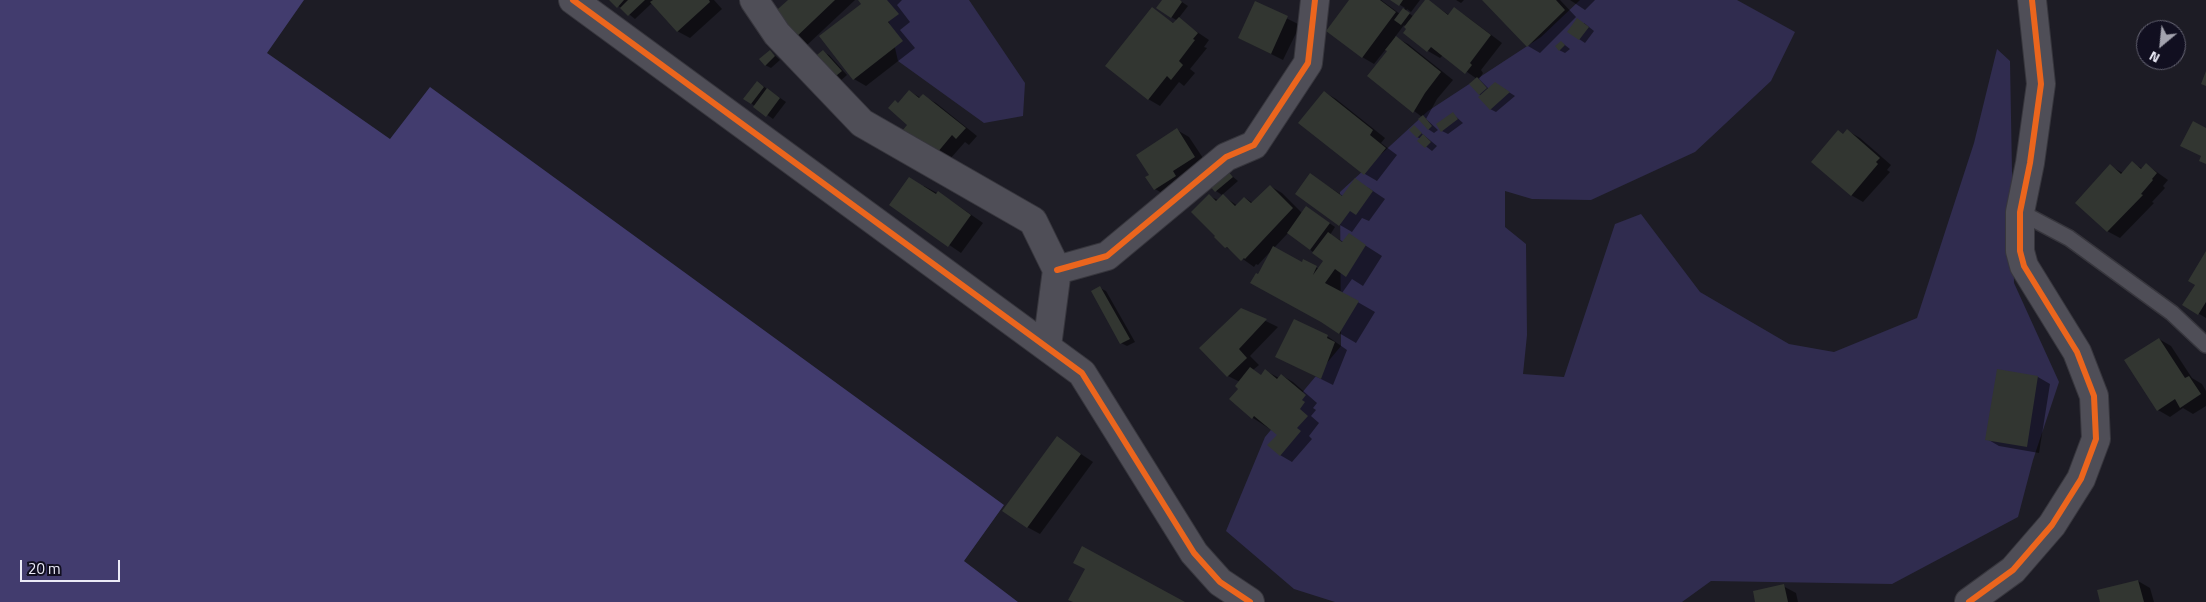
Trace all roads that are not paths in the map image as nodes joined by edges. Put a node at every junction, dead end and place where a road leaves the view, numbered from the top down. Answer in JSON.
{"nodes":[{"id":1,"x":574,"y":0,"type":"edge"},
{"id":2,"x":754,"y":0,"type":"edge"},
{"id":3,"x":1315,"y":0,"type":"edge"},
{"id":4,"x":2032,"y":0,"type":"edge"},
{"id":5,"x":2020,"y":212,"type":"junction"},
{"id":6,"x":1057,"y":270,"type":"junction"},
{"id":7,"x":2206,"y":345,"type":"edge"},
{"id":8,"x":1047,"y":346,"type":"junction"},
{"id":9,"x":1250,"y":602,"type":"edge"},
{"id":10,"x":1970,"y":602,"type":"edge"}],
"edges":[{"from":1,"to":8,"type":"street"},
{"from":2,"to":6,"type":"street"},
{"from":3,"to":6,"type":"street"},
{"from":4,"to":5,"type":"street"},
{"from":5,"to":7,"type":"lane"},
{"from":5,"to":10,"type":"street"},
{"from":6,"to":8,"type":"street"},
{"from":8,"to":9,"type":"street"}]}
